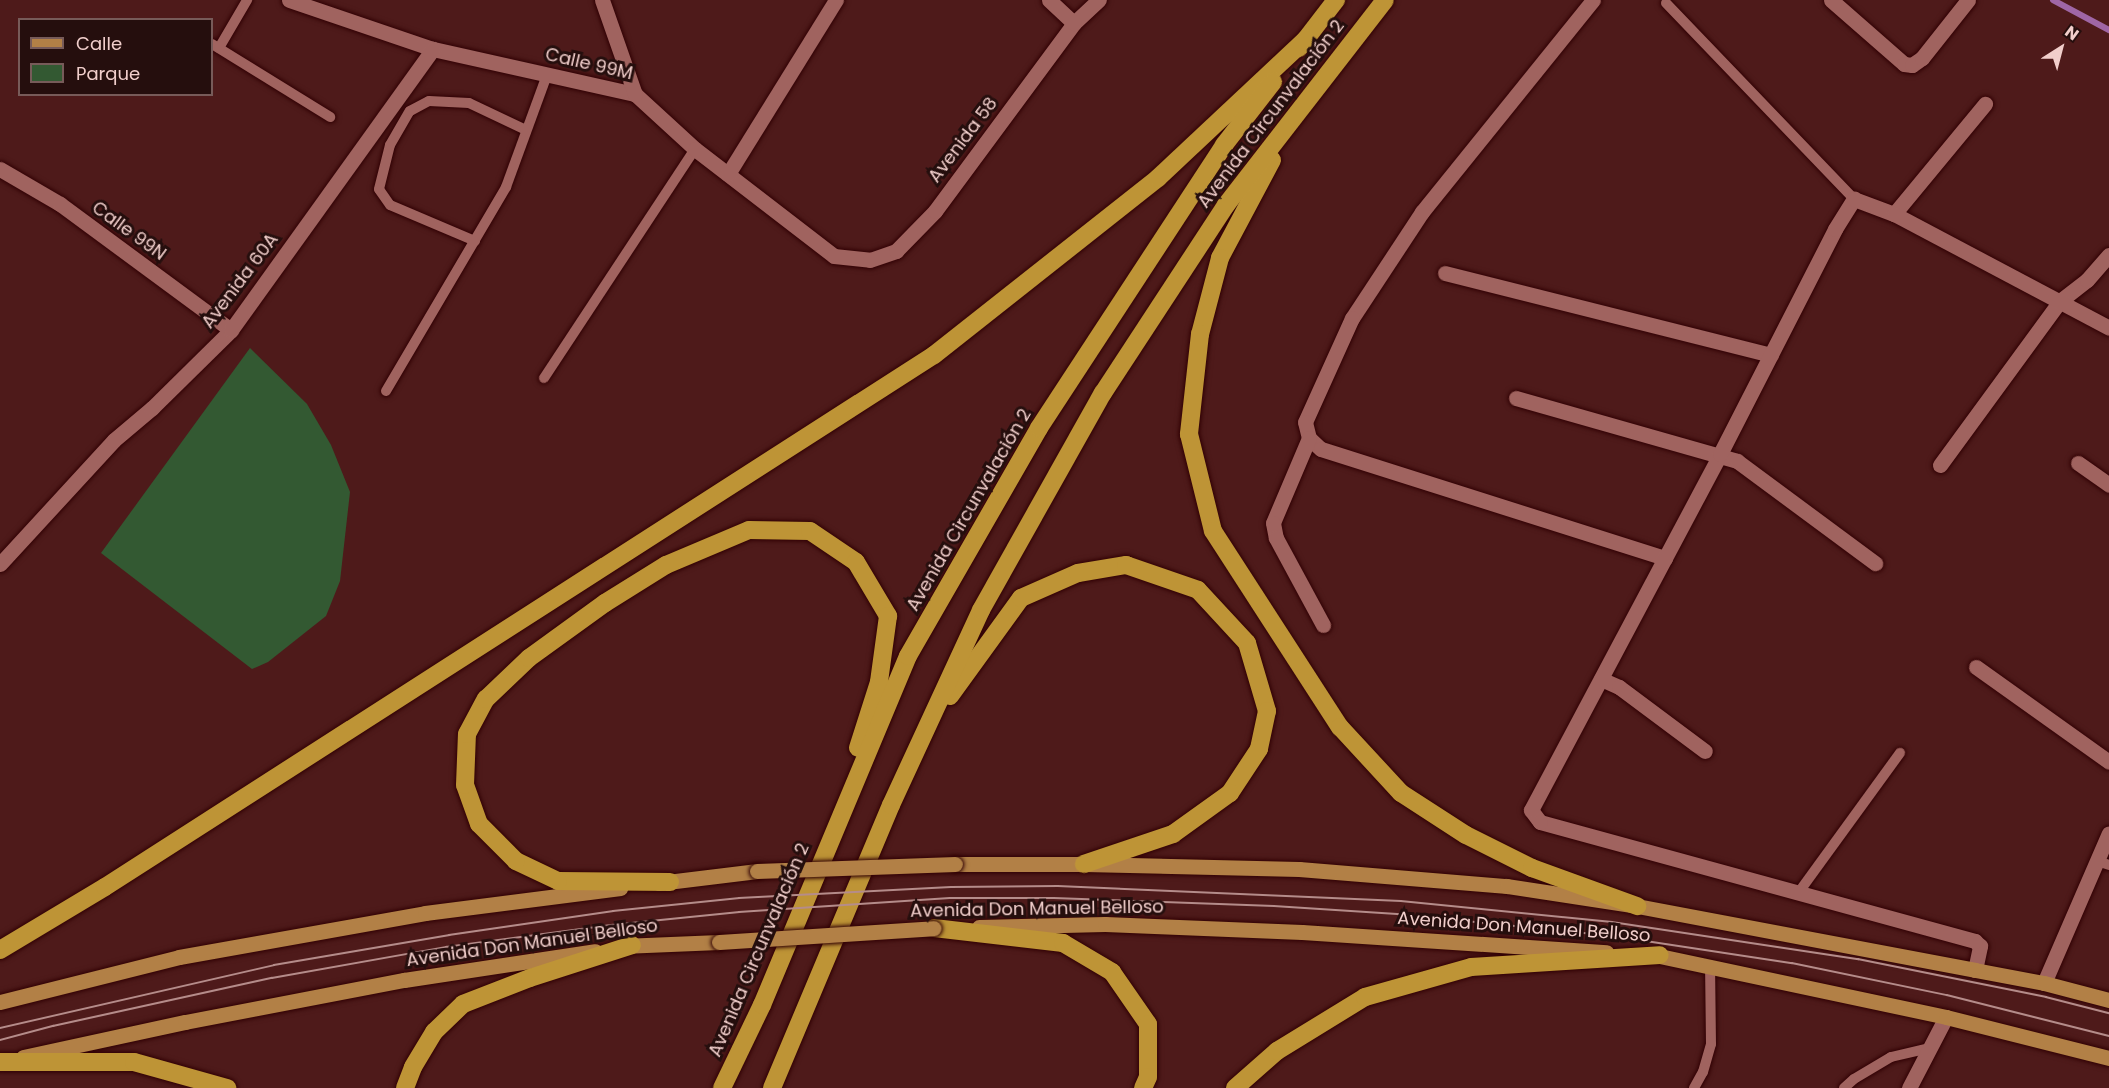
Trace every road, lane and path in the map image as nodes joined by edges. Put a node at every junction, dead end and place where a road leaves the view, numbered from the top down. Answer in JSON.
{"nodes":[{"id":1,"x":247,"y":0,"type":"edge"},
{"id":2,"x":289,"y":0,"type":"edge"},
{"id":3,"x":602,"y":0,"type":"edge"},
{"id":4,"x":836,"y":0,"type":"edge"},
{"id":5,"x":1049,"y":0,"type":"edge"},
{"id":6,"x":1099,"y":0,"type":"edge"},
{"id":7,"x":1336,"y":0,"type":"edge"},
{"id":8,"x":1385,"y":0,"type":"edge"},
{"id":9,"x":1593,"y":0,"type":"edge"},
{"id":10,"x":1830,"y":0,"type":"edge"},
{"id":11,"x":1968,"y":0,"type":"edge"},
{"id":12,"x":1666,"y":3,"type":"dead end"},
{"id":13,"x":1074,"y":23,"type":"junction"},
{"id":14,"x":1306,"y":38,"type":"junction"},
{"id":15,"x":215,"y":46,"type":"edge"},
{"id":16,"x":433,"y":49,"type":"junction"},
{"id":17,"x":547,"y":75,"type":"junction"},
{"id":18,"x":636,"y":94,"type":"junction"},
{"id":19,"x":1985,"y":104,"type":"dead end"},
{"id":20,"x":330,"y":117,"type":"dead end"},
{"id":21,"x":1295,"y":117,"type":"junction"},
{"id":22,"x":526,"y":130,"type":"junction"},
{"id":23,"x":695,"y":149,"type":"junction"},
{"id":24,"x":0,"y":168,"type":"edge"},
{"id":25,"x":728,"y":174,"type":"junction"},
{"id":26,"x":1854,"y":199,"type":"junction"},
{"id":27,"x":1894,"y":214,"type":"junction"},
{"id":28,"x":475,"y":241,"type":"junction"},
{"id":29,"x":2109,"y":255,"type":"edge"},
{"id":30,"x":834,"y":256,"type":"joint"},
{"id":31,"x":1445,"y":273,"type":"dead end"},
{"id":32,"x":2060,"y":300,"type":"junction"},
{"id":33,"x":2109,"y":328,"type":"edge"},
{"id":34,"x":231,"y":330,"type":"junction"},
{"id":35,"x":1771,"y":355,"type":"junction"},
{"id":36,"x":544,"y":378,"type":"dead end"},
{"id":37,"x":386,"y":391,"type":"dead end"},
{"id":38,"x":1516,"y":398,"type":"dead end"},
{"id":39,"x":1309,"y":438,"type":"junction"},
{"id":40,"x":1720,"y":454,"type":"junction"},
{"id":41,"x":2078,"y":463,"type":"dead end"},
{"id":42,"x":1940,"y":465,"type":"dead end"},
{"id":43,"x":2109,"y":485,"type":"edge"},
{"id":44,"x":1665,"y":558,"type":"junction"},
{"id":45,"x":1875,"y":563,"type":"dead end"},
{"id":46,"x":0,"y":564,"type":"edge"},
{"id":47,"x":1323,"y":625,"type":"dead end"},
{"id":48,"x":1976,"y":667,"type":"dead end"},
{"id":49,"x":1601,"y":679,"type":"junction"},
{"id":50,"x":926,"y":730,"type":"junction"},
{"id":51,"x":1705,"y":751,"type":"dead end"},
{"id":52,"x":1900,"y":753,"type":"dead end"},
{"id":53,"x":2109,"y":762,"type":"edge"},
{"id":54,"x":2109,"y":833,"type":"edge"},
{"id":55,"x":829,"y":843,"type":"junction"},
{"id":56,"x":2103,"y":863,"type":"edge"},
{"id":57,"x":1084,"y":864,"type":"junction"},
{"id":58,"x":670,"y":882,"type":"junction"},
{"id":59,"x":1799,"y":892,"type":"junction"},
{"id":60,"x":1637,"y":906,"type":"junction"},
{"id":61,"x":934,"y":928,"type":"junction"},
{"id":62,"x":632,"y":945,"type":"junction"},
{"id":63,"x":0,"y":950,"type":"edge"},
{"id":64,"x":1660,"y":955,"type":"junction"},
{"id":65,"x":1710,"y":965,"type":"junction"},
{"id":66,"x":1975,"y":970,"type":"junction"},
{"id":67,"x":2044,"y":983,"type":"junction"},
{"id":68,"x":2109,"y":1000,"type":"edge"},
{"id":69,"x":0,"y":1002,"type":"edge"},
{"id":70,"x":1946,"y":1017,"type":"junction"},
{"id":71,"x":1929,"y":1048,"type":"junction"},
{"id":72,"x":2109,"y":1058,"type":"edge"},
{"id":73,"x":0,"y":1062,"type":"edge"},
{"id":74,"x":227,"y":1088,"type":"edge"},
{"id":75,"x":405,"y":1088,"type":"edge"},
{"id":76,"x":722,"y":1088,"type":"edge"},
{"id":77,"x":772,"y":1088,"type":"edge"},
{"id":78,"x":1143,"y":1088,"type":"edge"},
{"id":79,"x":1235,"y":1088,"type":"edge"},
{"id":80,"x":1694,"y":1088,"type":"edge"},
{"id":81,"x":1844,"y":1088,"type":"edge"},
{"id":82,"x":1909,"y":1088,"type":"edge"}],
"edges":[{"from":1,"to":15,"type":"lane"},
{"from":2,"to":16,"type":"street","name":"Calle 99M"},
{"from":3,"to":18,"type":"street"},
{"from":4,"to":25,"type":"street"},
{"from":5,"to":13,"type":"street"},
{"from":6,"to":13,"type":"street","name":"Avenida 58"},
{"from":7,"to":14,"type":"highway","name":"Avenida Circunvalación 2"},
{"from":8,"to":21,"type":"highway","name":"Avenida Circunvalación 2"},
{"from":9,"to":39,"type":"street"},
{"from":10,"to":11,"type":"street"},
{"from":12,"to":26,"type":"lane"},
{"from":13,"to":30,"type":"street","name":"Avenida 58"},
{"from":14,"to":55,"type":"highway","name":"Avenida Circunvalación 2"},
{"from":14,"to":63,"type":"highway"},
{"from":15,"to":20,"type":"lane"},
{"from":16,"to":17,"type":"street","name":"Calle 99M"},
{"from":16,"to":34,"type":"street","name":"Avenida 60A"},
{"from":17,"to":18,"type":"street","name":"Calle 99M"},
{"from":17,"to":22,"type":"lane"},
{"from":18,"to":23,"type":"street","name":"Calle 99M"},
{"from":19,"to":27,"type":"street"},
{"from":21,"to":50,"type":"highway","name":"Avenida Circunvalación 2"},
{"from":21,"to":60,"type":"highway"},
{"from":22,"to":28,"type":"lane"},
{"from":22,"to":28,"type":"lane"},
{"from":23,"to":25,"type":"street","name":"Calle 99M"},
{"from":23,"to":36,"type":"lane"},
{"from":24,"to":34,"type":"street","name":"Calle 99N"},
{"from":25,"to":30,"type":"street","name":"Calle 99M"},
{"from":26,"to":27,"type":"street"},
{"from":26,"to":35,"type":"street"},
{"from":27,"to":32,"type":"street"},
{"from":28,"to":37,"type":"lane"},
{"from":29,"to":32,"type":"street"},
{"from":31,"to":35,"type":"street"},
{"from":32,"to":33,"type":"street"},
{"from":32,"to":42,"type":"street"},
{"from":34,"to":46,"type":"street","name":"Avenida 60A"},
{"from":35,"to":40,"type":"street"},
{"from":38,"to":40,"type":"street"},
{"from":39,"to":44,"type":"street"},
{"from":39,"to":47,"type":"street"},
{"from":40,"to":44,"type":"street"},
{"from":40,"to":45,"type":"street"},
{"from":41,"to":43,"type":"street"},
{"from":44,"to":49,"type":"street"},
{"from":48,"to":53,"type":"street"},
{"from":49,"to":51,"type":"street"},
{"from":49,"to":59,"type":"street"},
{"from":50,"to":57,"type":"highway"},
{"from":50,"to":77,"type":"highway","name":"Avenida Circunvalación 2"},
{"from":52,"to":59,"type":"lane"},
{"from":54,"to":56,"type":"street"},
{"from":55,"to":58,"type":"highway"},
{"from":55,"to":76,"type":"highway","name":"Avenida Circunvalación 2"},
{"from":56,"to":67,"type":"street"},
{"from":57,"to":58,"type":"main road","name":"Avenida Don Manuel Belloso","bridge":true},
{"from":57,"to":60,"type":"main road","name":"Avenida Don Manuel Belloso"},
{"from":58,"to":69,"type":"main road","name":"Avenida Don Manuel Belloso"},
{"from":59,"to":66,"type":"street"},
{"from":60,"to":66,"type":"main road","name":"Avenida Don Manuel Belloso"},
{"from":61,"to":62,"type":"main road","name":"Avenida Don Manuel Belloso","bridge":true},
{"from":61,"to":64,"type":"main road","name":"Avenida Don Manuel Belloso"},
{"from":61,"to":78,"type":"highway"},
{"from":62,"to":73,"type":"main road","name":"Avenida Don Manuel Belloso"},
{"from":62,"to":75,"type":"highway"},
{"from":64,"to":65,"type":"main road","name":"Avenida Don Manuel Belloso"},
{"from":64,"to":79,"type":"highway"},
{"from":65,"to":70,"type":"main road","name":"Avenida Don Manuel Belloso"},
{"from":65,"to":80,"type":"lane"},
{"from":66,"to":67,"type":"main road","name":"Avenida Don Manuel Belloso"},
{"from":67,"to":68,"type":"main road","name":"Avenida Don Manuel Belloso"},
{"from":70,"to":71,"type":"street"},
{"from":70,"to":72,"type":"main road","name":"Avenida Don Manuel Belloso"},
{"from":71,"to":81,"type":"lane"},
{"from":71,"to":82,"type":"street"},
{"from":73,"to":74,"type":"highway"}]}
